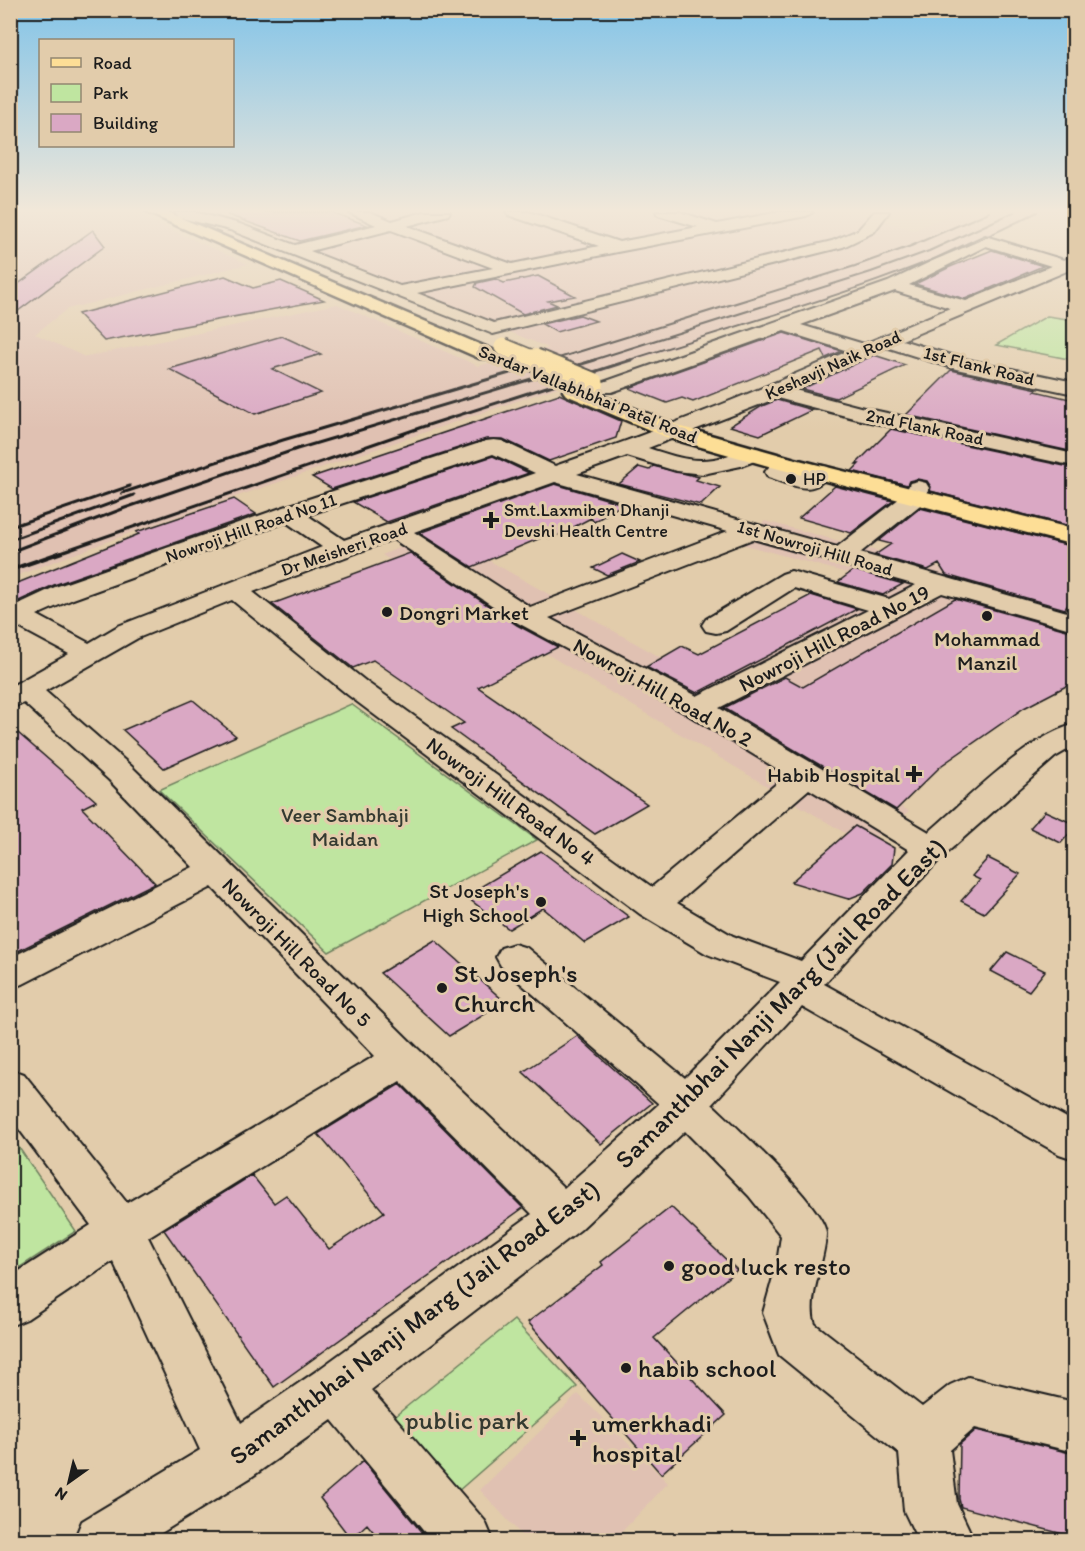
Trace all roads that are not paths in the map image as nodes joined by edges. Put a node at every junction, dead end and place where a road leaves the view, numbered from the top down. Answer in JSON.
{"nodes":[{"id":1,"x":331,"y":284,"type":"edge"},
{"id":2,"x":344,"y":284,"type":"edge"},
{"id":3,"x":385,"y":284,"type":"edge"},
{"id":4,"x":433,"y":284,"type":"edge"},
{"id":5,"x":669,"y":284,"type":"edge"},
{"id":6,"x":897,"y":284,"type":"edge"},
{"id":7,"x":1024,"y":284,"type":"edge"},
{"id":8,"x":894,"y":286,"type":"junction"},
{"id":9,"x":402,"y":291,"type":"junction"},
{"id":10,"x":967,"y":307,"type":"junction"},
{"id":11,"x":783,"y":325,"type":"junction"},
{"id":12,"x":885,"y":341,"type":"junction"},
{"id":13,"x":494,"y":350,"type":"junction"},
{"id":14,"x":865,"y":350,"type":"junction"},
{"id":15,"x":590,"y":388,"type":"junction"},
{"id":16,"x":1074,"y":388,"type":"edge"},
{"id":17,"x":776,"y":391,"type":"junction"},
{"id":18,"x":687,"y":432,"type":"junction"},
{"id":19,"x":494,"y":446,"type":"joint"},
{"id":20,"x":627,"y":449,"type":"junction"},
{"id":21,"x":752,"y":454,"type":"junction"},
{"id":22,"x":1074,"y":460,"type":"edge"},
{"id":23,"x":678,"y":464,"type":"junction"},
{"id":24,"x":556,"y":475,"type":"junction"},
{"id":25,"x":917,"y":493,"type":"junction"},
{"id":26,"x":289,"y":513,"type":"junction"},
{"id":27,"x":1074,"y":527,"type":"edge"},
{"id":28,"x":397,"y":531,"type":"junction"},
{"id":29,"x":751,"y":531,"type":"junction"},
{"id":30,"x":1074,"y":537,"type":"edge"},
{"id":31,"x":341,"y":549,"type":"junction"},
{"id":32,"x":842,"y":555,"type":"junction"},
{"id":33,"x":939,"y":584,"type":"junction"},
{"id":34,"x":234,"y":589,"type":"junction"},
{"id":35,"x":891,"y":608,"type":"junction"},
{"id":36,"x":14,"y":616,"type":"edge"},
{"id":37,"x":527,"y":616,"type":"junction"},
{"id":38,"x":1074,"y":622,"type":"edge"},
{"id":39,"x":716,"y":625,"type":"dead end"},
{"id":40,"x":88,"y":654,"type":"junction"},
{"id":41,"x":19,"y":694,"type":"edge"},
{"id":42,"x":697,"y":708,"type":"junction"},
{"id":43,"x":1064,"y":749,"type":"edge"},
{"id":44,"x":806,"y":775,"type":"junction"},
{"id":45,"x":931,"y":848,"type":"junction"},
{"id":46,"x":216,"y":870,"type":"junction"},
{"id":47,"x":653,"y":905,"type":"junction"},
{"id":48,"x":514,"y":957,"type":"dead end"},
{"id":49,"x":10,"y":974,"type":"edge"},
{"id":50,"x":803,"y":983,"type":"junction"},
{"id":51,"x":403,"y":1059,"type":"junction"},
{"id":52,"x":10,"y":1085,"type":"edge"},
{"id":53,"x":672,"y":1091,"type":"junction"},
{"id":54,"x":1074,"y":1142,"type":"edge"},
{"id":55,"x":564,"y":1216,"type":"junction"},
{"id":56,"x":121,"y":1230,"type":"junction"},
{"id":57,"x":10,"y":1304,"type":"edge"},
{"id":58,"x":336,"y":1387,"type":"junction"},
{"id":59,"x":1074,"y":1427,"type":"edge"},
{"id":60,"x":923,"y":1440,"type":"junction"},
{"id":61,"x":232,"y":1460,"type":"junction"},
{"id":62,"x":101,"y":1540,"type":"edge"},
{"id":63,"x":466,"y":1540,"type":"edge"},
{"id":64,"x":948,"y":1540,"type":"edge"}],
"edges":[{"from":1,"to":13,"type":"main road","name":"Sardar Vallabhbhai Patel Road"},
{"from":2,"to":13,"type":"main road","name":"Sardar Vallabhbhai Patel Road"},
{"from":3,"to":9,"type":"street"},
{"from":4,"to":9,"type":"street"},
{"from":5,"to":9,"type":"street"},
{"from":6,"to":8,"type":"street"},
{"from":7,"to":10,"type":"street","name":"Keshavji Naik Road"},
{"from":8,"to":10,"type":"street"},
{"from":8,"to":11,"type":"street"},
{"from":10,"to":12,"type":"street","name":"Keshavji Naik Road"},
{"from":11,"to":14,"type":"street"},
{"from":11,"to":15,"type":"street"},
{"from":12,"to":14,"type":"street","name":"Keshavji Naik Road"},
{"from":12,"to":16,"type":"street","name":"1st Flank Road"},
{"from":13,"to":15,"type":"main road","name":"Sardar Vallabhbhai Patel Road"},
{"from":14,"to":17,"type":"street","name":"Keshavji Naik Road"},
{"from":15,"to":18,"type":"main road","name":"Sardar Vallabhbhai Patel Road"},
{"from":15,"to":18,"type":"main road","name":"Sardar Vallabhbhai Patel Road"},
{"from":17,"to":18,"type":"street","name":"Keshavji Naik Road"},
{"from":17,"to":22,"type":"street","name":"2nd Flank Road"},
{"from":18,"to":20,"type":"street","name":"Dr Meisheri Road"},
{"from":18,"to":21,"type":"main road","name":"Sardar Vallabhbhai Patel Road"},
{"from":18,"to":23,"type":"street"},
{"from":18,"to":25,"type":"main road","name":"Sardar Vallabhbhai Patel Road"},
{"from":19,"to":24,"type":"street","name":"1st Nowroji Hill Road"},
{"from":19,"to":26,"type":"street","name":"Nowroji Hill Road No 11"},
{"from":20,"to":23,"type":"street"},
{"from":20,"to":24,"type":"street","name":"Dr Meisheri Road"},
{"from":21,"to":23,"type":"street"},
{"from":21,"to":25,"type":"main road","name":"Sardar Vallabhbhai Patel Road"},
{"from":24,"to":28,"type":"street","name":"Dr Meisheri Road"},
{"from":24,"to":29,"type":"street","name":"1st Nowroji Hill Road"},
{"from":25,"to":27,"type":"main road","name":"Sardar Vallabhbhai Patel Road"},
{"from":25,"to":30,"type":"main road","name":"Sardar Vallabhbhai Patel Road"},
{"from":25,"to":32,"type":"street"},
{"from":26,"to":31,"type":"street"},
{"from":26,"to":36,"type":"street","name":"Nowroji Hill Road No 11"},
{"from":28,"to":31,"type":"street","name":"Dr Meisheri Road"},
{"from":28,"to":37,"type":"street","name":"Nowroji Hill Road No 2"},
{"from":29,"to":32,"type":"street","name":"1st Nowroji Hill Road"},
{"from":29,"to":37,"type":"street"},
{"from":31,"to":34,"type":"street","name":"Dr Meisheri Road"},
{"from":32,"to":33,"type":"street","name":"1st Nowroji Hill Road"},
{"from":33,"to":35,"type":"street","name":"Nowroji Hill Road No 19"},
{"from":33,"to":38,"type":"street","name":"1st Nowroji Hill Road"},
{"from":34,"to":40,"type":"street","name":"Dr Meisheri Road"},
{"from":34,"to":47,"type":"street","name":"Nowroji Hill Road No 4"},
{"from":35,"to":39,"type":"street"},
{"from":35,"to":42,"type":"street","name":"Nowroji Hill Road No 19"},
{"from":36,"to":40,"type":"street"},
{"from":37,"to":42,"type":"street","name":"Nowroji Hill Road No 2"},
{"from":40,"to":41,"type":"street","name":"Dr Meisheri Road"},
{"from":41,"to":46,"type":"street","name":"Nowroji Hill Road No 5"},
{"from":42,"to":44,"type":"street","name":"Nowroji Hill Road No 2"},
{"from":43,"to":45,"type":"street","name":"Samanthbhai Nanji Marg (Jail Road East)"},
{"from":44,"to":45,"type":"street","name":"Nowroji Hill Road No 2"},
{"from":44,"to":47,"type":"street"},
{"from":45,"to":50,"type":"street","name":"Samanthbhai Nanji Marg (Jail Road East)"},
{"from":46,"to":49,"type":"street"},
{"from":46,"to":51,"type":"street","name":"Nowroji Hill Road No 5"},
{"from":47,"to":50,"type":"street","name":"Nowroji Hill Road No 4"},
{"from":48,"to":53,"type":"street"},
{"from":50,"to":53,"type":"street","name":"Samanthbhai Nanji Marg (Jail Road East)"},
{"from":50,"to":54,"type":"street","name":"Nowroji Hill Road No 4"},
{"from":51,"to":55,"type":"street","name":"Nowroji Hill Road No 5"},
{"from":51,"to":56,"type":"street"},
{"from":52,"to":56,"type":"street"},
{"from":53,"to":55,"type":"street","name":"Samanthbhai Nanji Marg (Jail Road East)"},
{"from":53,"to":60,"type":"street"},
{"from":55,"to":58,"type":"street","name":"Samanthbhai Nanji Marg (Jail Road East)"},
{"from":56,"to":57,"type":"street"},
{"from":56,"to":61,"type":"street"},
{"from":58,"to":61,"type":"street","name":"Samanthbhai Nanji Marg (Jail Road East)"},
{"from":58,"to":63,"type":"street"},
{"from":59,"to":60,"type":"street"},
{"from":60,"to":64,"type":"street"},
{"from":61,"to":62,"type":"street","name":"Samanthbhai Nanji Marg (Jail Road East)"}]}
